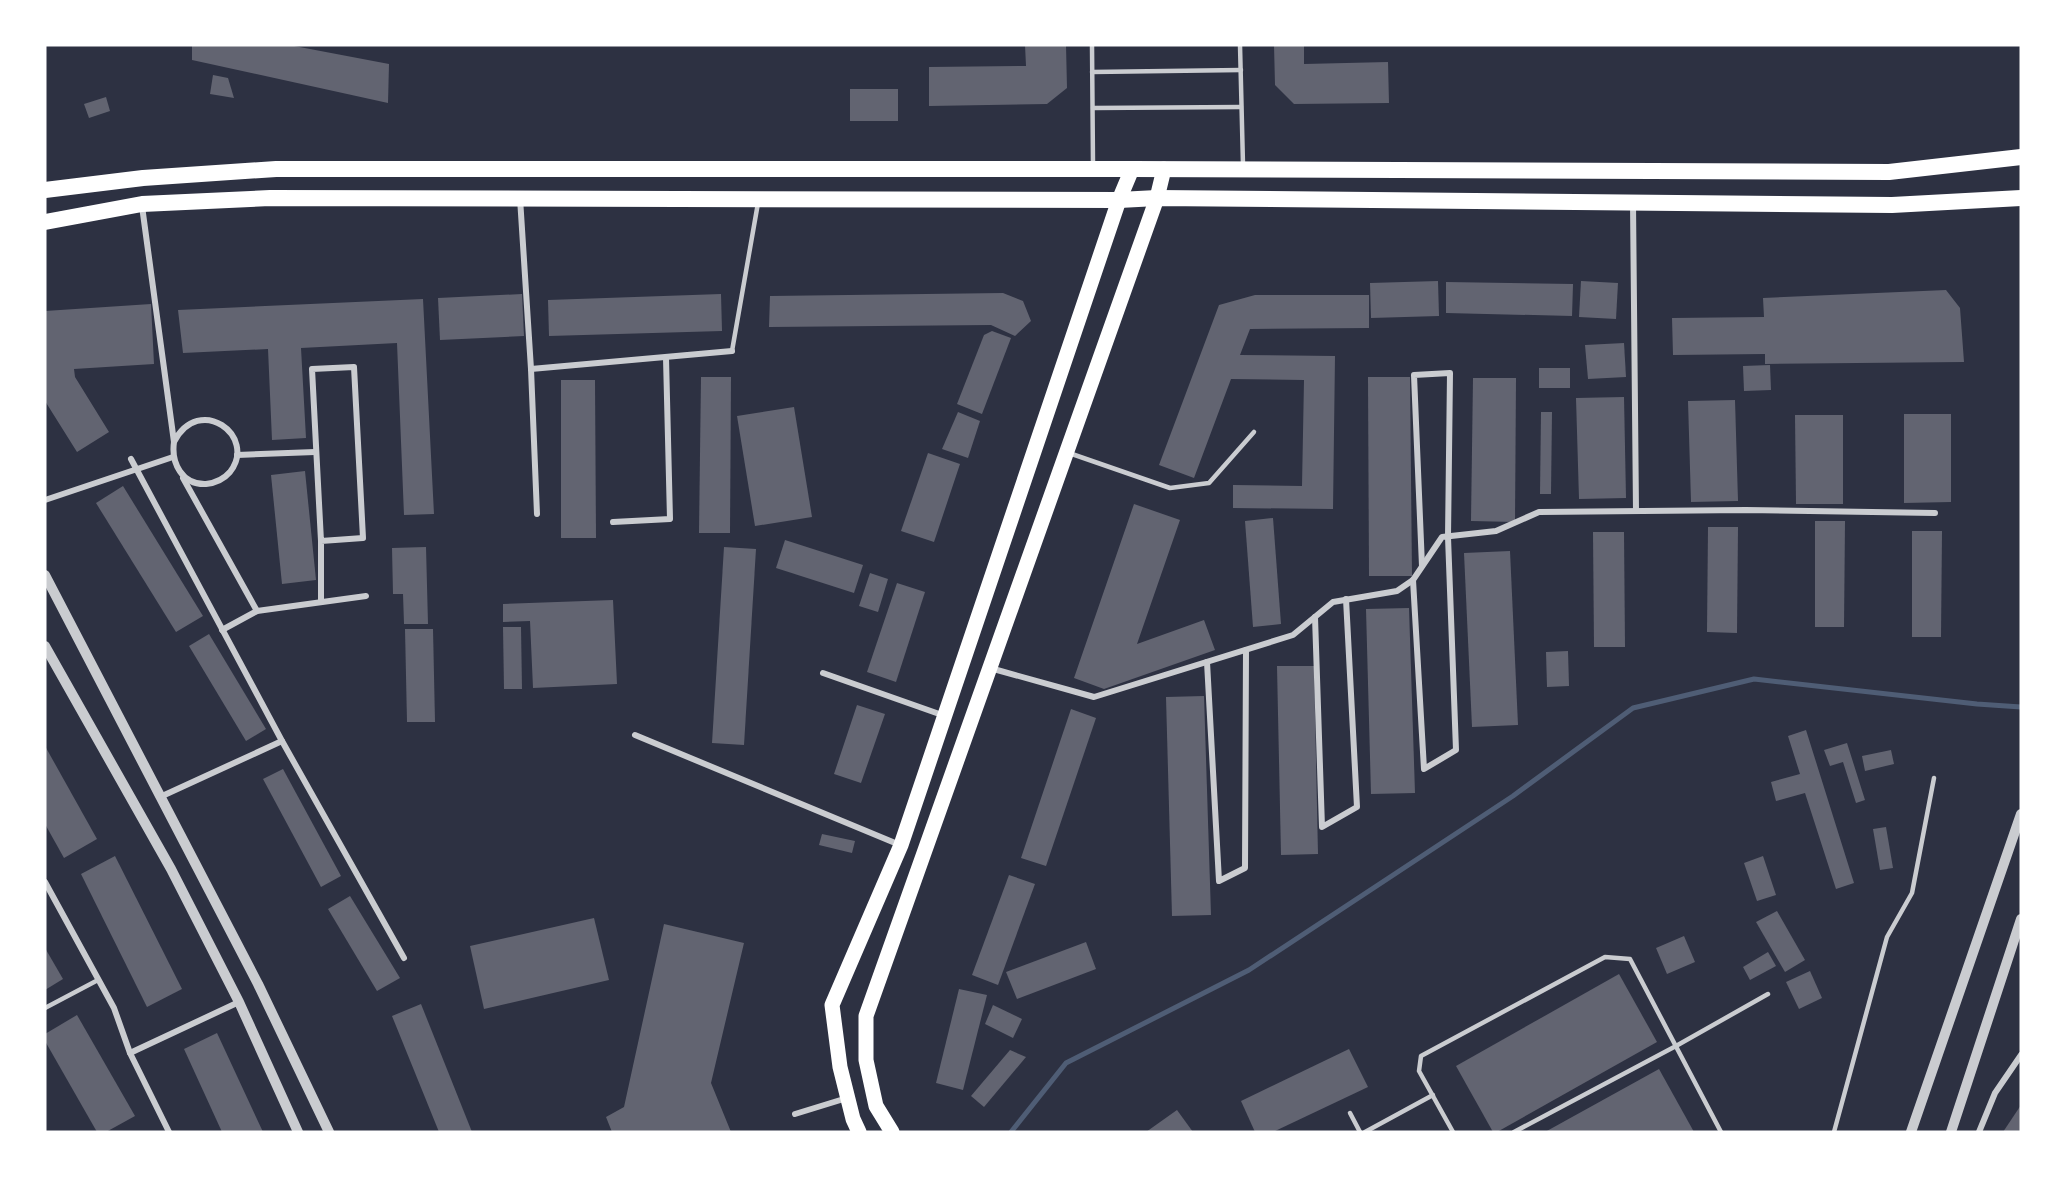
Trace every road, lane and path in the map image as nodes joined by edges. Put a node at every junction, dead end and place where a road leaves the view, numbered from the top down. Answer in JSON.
{"nodes":[{"id":1,"x":1092,"y":45,"type":"edge"},
{"id":2,"x":1240,"y":45,"type":"edge"},
{"id":3,"x":1241,"y":70,"type":"junction"},
{"id":4,"x":1092,"y":72,"type":"junction"},
{"id":5,"x":1242,"y":107,"type":"junction"},
{"id":6,"x":1093,"y":108,"type":"junction"},
{"id":7,"x":2021,"y":157,"type":"edge"},
{"id":8,"x":1093,"y":169,"type":"junction"},
{"id":9,"x":1132,"y":169,"type":"junction"},
{"id":10,"x":1164,"y":170,"type":"junction"},
{"id":11,"x":1243,"y":170,"type":"junction"},
{"id":12,"x":45,"y":190,"type":"edge"},
{"id":13,"x":520,"y":198,"type":"junction"},
{"id":14,"x":1158,"y":198,"type":"junction"},
{"id":15,"x":2021,"y":198,"type":"edge"},
{"id":16,"x":759,"y":199,"type":"junction"},
{"id":17,"x":1119,"y":200,"type":"junction"},
{"id":18,"x":1633,"y":202,"type":"junction"},
{"id":19,"x":142,"y":204,"type":"junction"},
{"id":20,"x":45,"y":222,"type":"edge"},
{"id":21,"x":732,"y":351,"type":"joint"},
{"id":22,"x":666,"y":358,"type":"junction"},
{"id":23,"x":531,"y":369,"type":"junction"},
{"id":24,"x":1254,"y":432,"type":"dead end"},
{"id":25,"x":174,"y":442,"type":"junction"},
{"id":26,"x":315,"y":452,"type":"junction"},
{"id":27,"x":1067,"y":452,"type":"junction"},
{"id":28,"x":237,"y":455,"type":"junction"},
{"id":29,"x":173,"y":457,"type":"junction"},
{"id":30,"x":131,"y":459,"type":"dead end"},
{"id":31,"x":137,"y":469,"type":"junction"},
{"id":32,"x":180,"y":473,"type":"junction"},
{"id":33,"x":45,"y":500,"type":"edge"},
{"id":34,"x":1636,"y":511,"type":"junction"},
{"id":35,"x":1935,"y":513,"type":"dead end"},
{"id":36,"x":537,"y":514,"type":"dead end"},
{"id":37,"x":613,"y":522,"type":"dead end"},
{"id":38,"x":1449,"y":537,"type":"junction"},
{"id":39,"x":321,"y":541,"type":"junction"},
{"id":40,"x":1422,"y":566,"type":"junction"},
{"id":41,"x":45,"y":575,"type":"edge"},
{"id":42,"x":1413,"y":580,"type":"junction"},
{"id":43,"x":366,"y":596,"type":"dead end"},
{"id":44,"x":1346,"y":599,"type":"junction"},
{"id":45,"x":321,"y":602,"type":"junction"},
{"id":46,"x":257,"y":611,"type":"junction"},
{"id":47,"x":1316,"y":616,"type":"junction"},
{"id":48,"x":222,"y":630,"type":"junction"},
{"id":49,"x":45,"y":646,"type":"edge"},
{"id":50,"x":1246,"y":650,"type":"junction"},
{"id":51,"x":1207,"y":662,"type":"junction"},
{"id":52,"x":990,"y":668,"type":"junction"},
{"id":53,"x":823,"y":673,"type":"dead end"},
{"id":54,"x":945,"y":716,"type":"junction"},
{"id":55,"x":635,"y":735,"type":"dead end"},
{"id":56,"x":282,"y":741,"type":"junction"},
{"id":57,"x":1934,"y":778,"type":"dead end"},
{"id":58,"x":160,"y":797,"type":"junction"},
{"id":59,"x":2021,"y":814,"type":"edge"},
{"id":60,"x":901,"y":845,"type":"junction"},
{"id":61,"x":45,"y":882,"type":"edge"},
{"id":62,"x":2021,"y":920,"type":"edge"},
{"id":63,"x":404,"y":958,"type":"dead end"},
{"id":64,"x":98,"y":980,"type":"junction"},
{"id":65,"x":1768,"y":994,"type":"dead end"},
{"id":66,"x":239,"y":1002,"type":"junction"},
{"id":67,"x":45,"y":1008,"type":"edge"},
{"id":68,"x":1676,"y":1046,"type":"junction"},
{"id":69,"x":130,"y":1053,"type":"junction"},
{"id":70,"x":2021,"y":1056,"type":"edge"},
{"id":71,"x":1433,"y":1095,"type":"junction"},
{"id":72,"x":848,"y":1097,"type":"junction"},
{"id":73,"x":1350,"y":1113,"type":"dead end"},
{"id":74,"x":795,"y":1114,"type":"dead end"},
{"id":75,"x":168,"y":1132,"type":"edge"},
{"id":76,"x":298,"y":1132,"type":"edge"},
{"id":77,"x":329,"y":1132,"type":"edge"},
{"id":78,"x":859,"y":1132,"type":"edge"},
{"id":79,"x":892,"y":1132,"type":"edge"},
{"id":80,"x":1360,"y":1132,"type":"edge"},
{"id":81,"x":1365,"y":1132,"type":"edge"},
{"id":82,"x":1453,"y":1132,"type":"edge"},
{"id":83,"x":1514,"y":1132,"type":"edge"},
{"id":84,"x":1721,"y":1132,"type":"edge"},
{"id":85,"x":1834,"y":1132,"type":"edge"},
{"id":86,"x":1911,"y":1132,"type":"edge"},
{"id":87,"x":1950,"y":1132,"type":"edge"},
{"id":88,"x":1979,"y":1132,"type":"edge"}],
"edges":[{"from":1,"to":4,"type":"lane"},
{"from":2,"to":3,"type":"lane"},
{"from":3,"to":4,"type":"lane"},
{"from":3,"to":5,"type":"lane"},
{"from":4,"to":6,"type":"lane"},
{"from":5,"to":6,"type":"lane"},
{"from":5,"to":11,"type":"lane"},
{"from":6,"to":8,"type":"lane"},
{"from":7,"to":11,"type":"highway"},
{"from":8,"to":9,"type":"highway"},
{"from":8,"to":12,"type":"highway"},
{"from":9,"to":10,"type":"highway"},
{"from":9,"to":17,"type":"main road"},
{"from":10,"to":11,"type":"highway"},
{"from":10,"to":14,"type":"main road"},
{"from":13,"to":16,"type":"highway"},
{"from":13,"to":19,"type":"highway"},
{"from":13,"to":23,"type":"street"},
{"from":14,"to":17,"type":"highway"},
{"from":14,"to":18,"type":"highway"},
{"from":14,"to":27,"type":"main road"},
{"from":15,"to":18,"type":"highway"},
{"from":16,"to":17,"type":"highway"},
{"from":16,"to":21,"type":"lane"},
{"from":17,"to":54,"type":"main road"},
{"from":18,"to":34,"type":"street"},
{"from":19,"to":20,"type":"highway"},
{"from":19,"to":25,"type":"street"},
{"from":21,"to":22,"type":"street"},
{"from":22,"to":23,"type":"street"},
{"from":22,"to":37,"type":"street"},
{"from":23,"to":36,"type":"street"},
{"from":24,"to":27,"type":"lane"},
{"from":25,"to":28,"type":"street"},
{"from":25,"to":29,"type":"street"},
{"from":26,"to":28,"type":"street"},
{"from":26,"to":39,"type":"street"},
{"from":26,"to":39,"type":"street"},
{"from":27,"to":52,"type":"main road"},
{"from":28,"to":32,"type":"street"},
{"from":29,"to":31,"type":"street"},
{"from":29,"to":32,"type":"street"},
{"from":30,"to":31,"type":"street"},
{"from":31,"to":33,"type":"street"},
{"from":31,"to":48,"type":"street"},
{"from":32,"to":46,"type":"street"},
{"from":34,"to":35,"type":"street"},
{"from":34,"to":38,"type":"street"},
{"from":38,"to":40,"type":"street"},
{"from":38,"to":40,"type":"street"},
{"from":38,"to":42,"type":"street"},
{"from":39,"to":45,"type":"street"},
{"from":40,"to":42,"type":"street"},
{"from":41,"to":58,"type":"street"},
{"from":42,"to":44,"type":"street"},
{"from":43,"to":45,"type":"street"},
{"from":44,"to":47,"type":"street"},
{"from":44,"to":47,"type":"street"},
{"from":45,"to":46,"type":"street"},
{"from":46,"to":48,"type":"street"},
{"from":47,"to":50,"type":"street"},
{"from":48,"to":56,"type":"street"},
{"from":49,"to":66,"type":"street"},
{"from":50,"to":51,"type":"street"},
{"from":50,"to":51,"type":"street"},
{"from":51,"to":52,"type":"street"},
{"from":52,"to":79,"type":"main road"},
{"from":53,"to":54,"type":"street"},
{"from":54,"to":60,"type":"main road"},
{"from":55,"to":60,"type":"street"},
{"from":56,"to":58,"type":"street"},
{"from":56,"to":63,"type":"street"},
{"from":57,"to":85,"type":"lane"},
{"from":58,"to":77,"type":"street"},
{"from":59,"to":86,"type":"street"},
{"from":60,"to":72,"type":"main road"},
{"from":61,"to":64,"type":"street"},
{"from":62,"to":87,"type":"street"},
{"from":64,"to":67,"type":"lane"},
{"from":64,"to":69,"type":"street"},
{"from":65,"to":68,"type":"lane"},
{"from":66,"to":69,"type":"street"},
{"from":66,"to":76,"type":"street"},
{"from":68,"to":71,"type":"lane"},
{"from":68,"to":83,"type":"lane"},
{"from":68,"to":84,"type":"lane"},
{"from":69,"to":75,"type":"street"},
{"from":70,"to":88,"type":"street"},
{"from":71,"to":81,"type":"lane"},
{"from":71,"to":82,"type":"lane"},
{"from":72,"to":74,"type":"street"},
{"from":72,"to":78,"type":"main road"},
{"from":73,"to":80,"type":"lane"}]}
